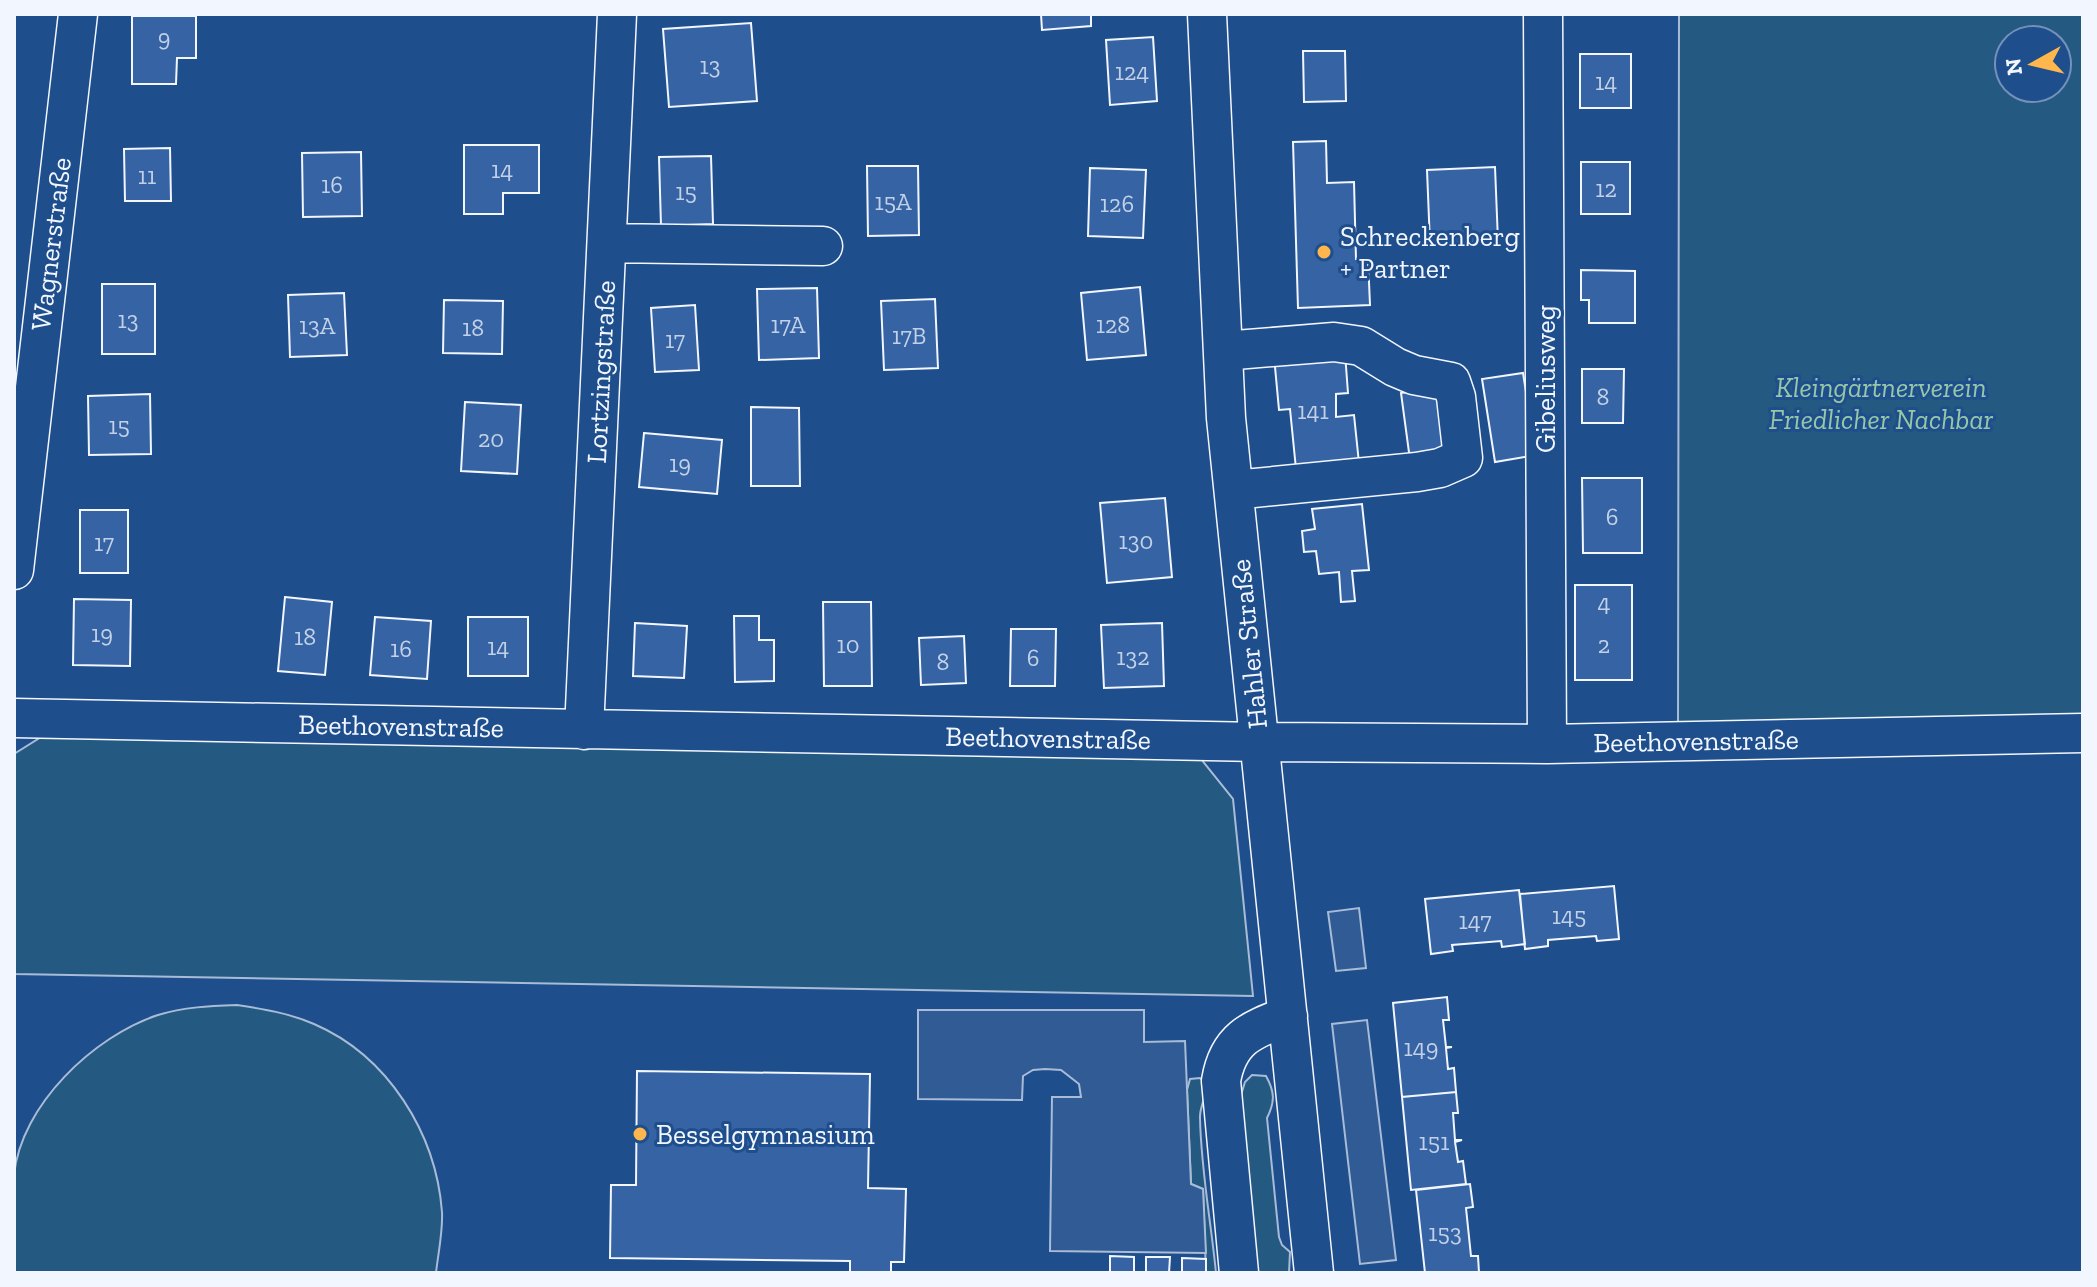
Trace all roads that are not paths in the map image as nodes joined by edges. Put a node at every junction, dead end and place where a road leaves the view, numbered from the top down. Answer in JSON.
{"nodes":[{"id":1,"x":78,"y":14,"type":"edge"},
{"id":2,"x":617,"y":14,"type":"edge"},
{"id":3,"x":1207,"y":14,"type":"edge"},
{"id":4,"x":1543,"y":14,"type":"edge"},
{"id":5,"x":607,"y":243,"type":"junction"},
{"id":6,"x":823,"y":246,"type":"dead end"},
{"id":7,"x":1223,"y":351,"type":"junction"},
{"id":8,"x":1234,"y":490,"type":"junction"},
{"id":9,"x":14,"y":570,"type":"edge"},
{"id":10,"x":14,"y":718,"type":"edge"},
{"id":11,"x":584,"y":730,"type":"junction"},
{"id":12,"x":2083,"y":733,"type":"edge"},
{"id":13,"x":1259,"y":742,"type":"junction"},
{"id":14,"x":1547,"y":744,"type":"junction"},
{"id":15,"x":1288,"y":1016,"type":"junction"},
{"id":16,"x":1239,"y":1273,"type":"edge"},
{"id":17,"x":1314,"y":1273,"type":"edge"}],
"edges":[{"from":1,"to":9,"type":"street","name":"Wagnerstraße"},
{"from":2,"to":5,"type":"street","name":"Lortzingstraße"},
{"from":3,"to":7,"type":"street","name":"Hahler Straße"},
{"from":4,"to":14,"type":"street","name":"Gibeliusweg"},
{"from":5,"to":6,"type":"street"},
{"from":5,"to":11,"type":"street","name":"Lortzingstraße"},
{"from":7,"to":8,"type":"street","name":"Hahler Straße"},
{"from":7,"to":8,"type":"street"},
{"from":8,"to":13,"type":"street","name":"Hahler Straße"},
{"from":10,"to":11,"type":"street","name":"Beethovenstraße"},
{"from":11,"to":13,"type":"street","name":"Beethovenstraße"},
{"from":12,"to":14,"type":"street","name":"Beethovenstraße"},
{"from":13,"to":14,"type":"street","name":"Beethovenstraße"},
{"from":13,"to":15,"type":"street","name":"Hahler Straße"},
{"from":15,"to":16,"type":"street"},
{"from":15,"to":17,"type":"street","name":"Hahler Straße"}]}
